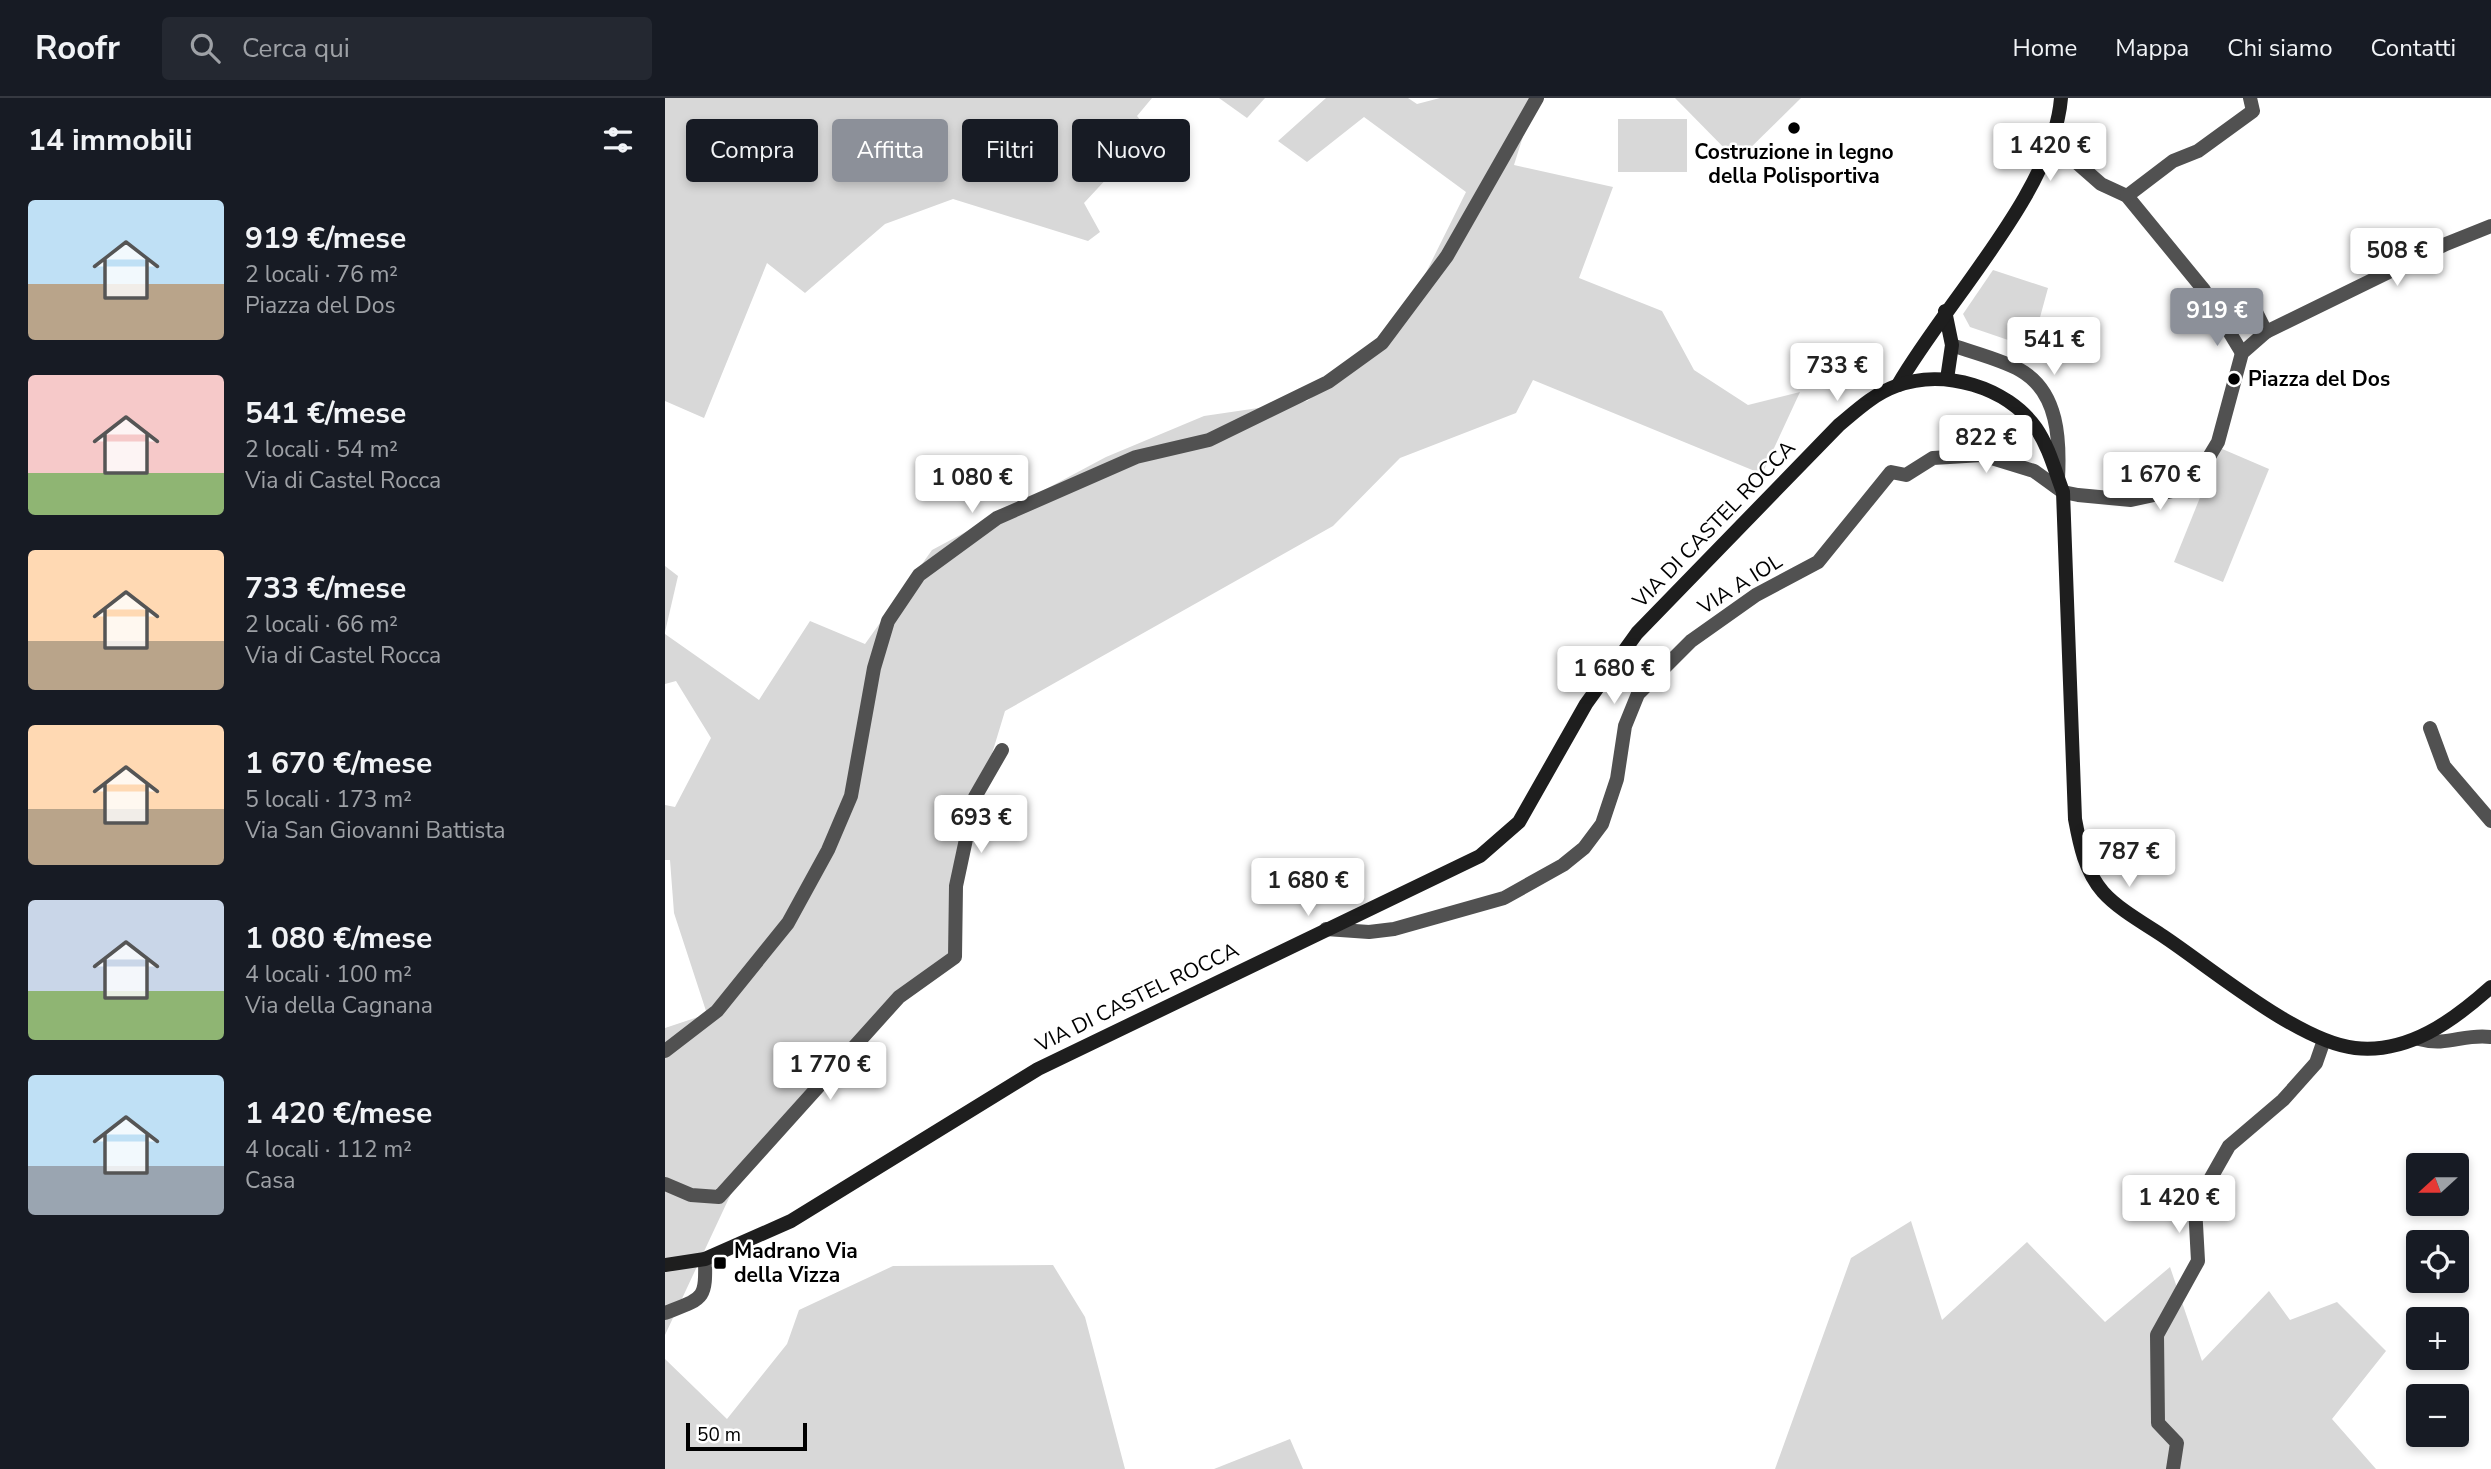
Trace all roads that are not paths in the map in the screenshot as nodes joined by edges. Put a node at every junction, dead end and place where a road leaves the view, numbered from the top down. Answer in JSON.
{"nodes":[{"id":1,"x":1537,"y":98,"type":"edge"},
{"id":2,"x":2061,"y":98,"type":"edge"},
{"id":3,"x":2250,"y":98,"type":"edge"},
{"id":4,"x":2056,"y":133,"type":"junction"},
{"id":5,"x":2127,"y":196,"type":"junction"},
{"id":6,"x":2491,"y":226,"type":"edge"},
{"id":7,"x":2253,"y":306,"type":"dead end"},
{"id":8,"x":1945,"y":311,"type":"junction"},
{"id":9,"x":2266,"y":332,"type":"junction"},
{"id":10,"x":1952,"y":345,"type":"junction"},
{"id":11,"x":2242,"y":353,"type":"junction"},
{"id":12,"x":1947,"y":379,"type":"junction"},
{"id":13,"x":1898,"y":385,"type":"junction"},
{"id":14,"x":2061,"y":486,"type":"junction"},
{"id":15,"x":2430,"y":728,"type":"dead end"},
{"id":16,"x":1002,"y":750,"type":"dead end"},
{"id":17,"x":2491,"y":821,"type":"edge"},
{"id":18,"x":1326,"y":929,"type":"junction"},
{"id":19,"x":2491,"y":987,"type":"edge"},
{"id":20,"x":2491,"y":1037,"type":"edge"},
{"id":21,"x":2419,"y":1039,"type":"junction"},
{"id":22,"x":2324,"y":1040,"type":"junction"},
{"id":23,"x":665,"y":1051,"type":"edge"},
{"id":24,"x":665,"y":1184,"type":"edge"},
{"id":25,"x":705,"y":1259,"type":"junction"},
{"id":26,"x":665,"y":1265,"type":"edge"},
{"id":27,"x":665,"y":1313,"type":"edge"},
{"id":28,"x":2173,"y":1469,"type":"edge"}],
"edges":[{"from":1,"to":23,"type":"street"},
{"from":2,"to":4,"type":"main road"},
{"from":3,"to":5,"type":"street"},
{"from":4,"to":5,"type":"street"},
{"from":4,"to":8,"type":"main road"},
{"from":5,"to":11,"type":"street"},
{"from":6,"to":9,"type":"street"},
{"from":7,"to":9,"type":"street"},
{"from":8,"to":10,"type":"main road"},
{"from":8,"to":13,"type":"main road"},
{"from":9,"to":11,"type":"street"},
{"from":10,"to":12,"type":"main road"},
{"from":10,"to":14,"type":"street","name":"VIA DI CASTEL ROCCA"},
{"from":11,"to":14,"type":"street"},
{"from":12,"to":13,"type":"main road","name":"VIA DI CASTEL ROCCA"},
{"from":12,"to":14,"type":"main road","name":"VIA DI CASTEL ROCCA"},
{"from":13,"to":18,"type":"main road","name":"VIA DI CASTEL ROCCA"},
{"from":14,"to":18,"type":"street","name":"VIA A IOL"},
{"from":14,"to":22,"type":"main road","name":"VIA DI CASTEL ROCCA"},
{"from":15,"to":17,"type":"street"},
{"from":16,"to":24,"type":"street"},
{"from":18,"to":25,"type":"main road","name":"VIA DI CASTEL ROCCA"},
{"from":19,"to":21,"type":"main road","name":"VIA DI CASTEL ROCCA"},
{"from":20,"to":21,"type":"street"},
{"from":21,"to":22,"type":"main road","name":"VIA DI CASTEL ROCCA"},
{"from":22,"to":28,"type":"street"},
{"from":25,"to":26,"type":"main road","name":"VIA DI CASTEL ROCCA"},
{"from":25,"to":27,"type":"street"}]}
